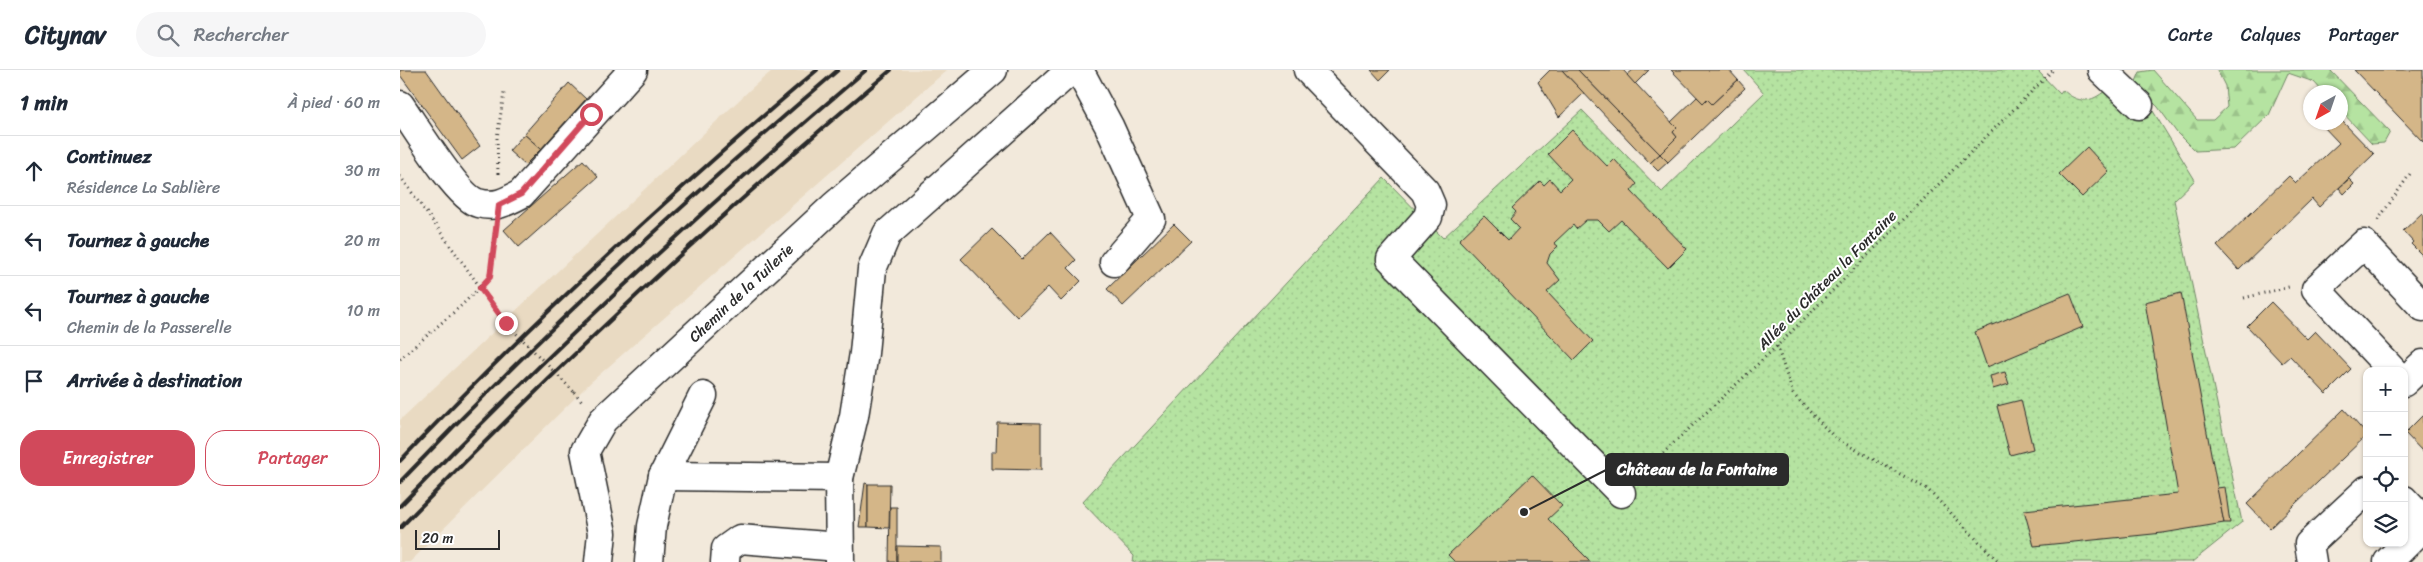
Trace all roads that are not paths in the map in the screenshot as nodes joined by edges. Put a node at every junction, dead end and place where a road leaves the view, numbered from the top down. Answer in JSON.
{"nodes":[{"id":1,"x":633,"y":70,"type":"edge"},
{"id":2,"x":993,"y":70,"type":"edge"},
{"id":3,"x":1071,"y":70,"type":"edge"},
{"id":4,"x":1079,"y":70,"type":"edge"},
{"id":5,"x":1308,"y":70,"type":"edge"},
{"id":6,"x":2102,"y":70,"type":"edge"},
{"id":7,"x":400,"y":105,"type":"edge"},
{"id":8,"x":2139,"y":106,"type":"dead end"},
{"id":9,"x":1114,"y":262,"type":"dead end"},
{"id":10,"x":2423,"y":307,"type":"edge"},
{"id":11,"x":2423,"y":364,"type":"edge"},
{"id":12,"x":2389,"y":367,"type":"edge"},
{"id":13,"x":2408,"y":378,"type":"edge"},
{"id":14,"x":703,"y":396,"type":"dead end"},
{"id":15,"x":662,"y":476,"type":"junction"},
{"id":16,"x":840,"y":478,"type":"junction"},
{"id":17,"x":1621,"y":493,"type":"road end"},
{"id":18,"x":2363,"y":494,"type":"edge"},
{"id":19,"x":2414,"y":503,"type":"edge"},
{"id":20,"x":839,"y":554,"type":"edge"},
{"id":21,"x":600,"y":562,"type":"edge"},
{"id":22,"x":649,"y":562,"type":"edge"},
{"id":23,"x":725,"y":562,"type":"edge"},
{"id":24,"x":2312,"y":562,"type":"edge"},
{"id":25,"x":2388,"y":562,"type":"edge"}],
"edges":[{"from":1,"to":7,"type":"street"},
{"from":2,"to":21,"type":"street","name":"Chemin de la Tuilerie"},
{"from":3,"to":16,"type":"street"},
{"from":4,"to":9,"type":"street"},
{"from":5,"to":17,"type":"street"},
{"from":6,"to":8,"type":"street"},
{"from":10,"to":12,"type":"street"},
{"from":11,"to":13,"type":"street"},
{"from":14,"to":15,"type":"street"},
{"from":15,"to":16,"type":"street"},
{"from":15,"to":22,"type":"street"},
{"from":16,"to":20,"type":"street"},
{"from":18,"to":24,"type":"street"},
{"from":19,"to":25,"type":"street"},
{"from":20,"to":23,"type":"street"}]}
